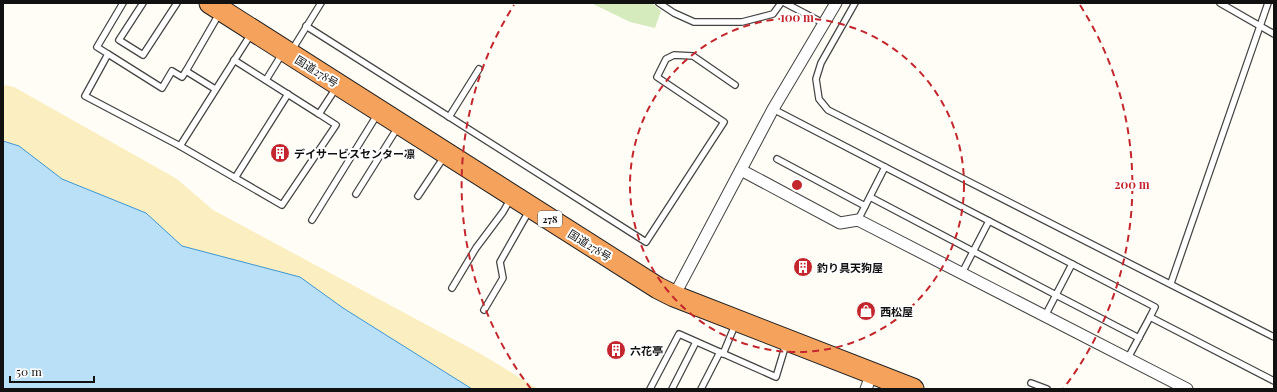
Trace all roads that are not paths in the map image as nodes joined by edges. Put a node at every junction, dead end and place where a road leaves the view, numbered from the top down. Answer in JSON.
{"nodes":[{"id":1,"x":123,"y":3,"type":"edge"},
{"id":2,"x":143,"y":3,"type":"edge"},
{"id":3,"x":177,"y":3,"type":"edge"},
{"id":4,"x":321,"y":3,"type":"edge"},
{"id":5,"x":659,"y":3,"type":"edge"},
{"id":6,"x":781,"y":3,"type":"edge"},
{"id":7,"x":785,"y":3,"type":"edge"},
{"id":8,"x":836,"y":3,"type":"edge"},
{"id":9,"x":855,"y":3,"type":"edge"},
{"id":10,"x":1220,"y":3,"type":"edge"},
{"id":11,"x":1268,"y":3,"type":"edge"},
{"id":12,"x":216,"y":7,"type":"edge"},
{"id":13,"x":825,"y":24,"type":"junction"},
{"id":14,"x":306,"y":26,"type":"junction"},
{"id":15,"x":1260,"y":26,"type":"junction"},
{"id":16,"x":253,"y":31,"type":"junction"},
{"id":17,"x":1274,"y":34,"type":"edge"},
{"id":18,"x":287,"y":52,"type":"junction"},
{"id":19,"x":108,"y":54,"type":"junction"},
{"id":20,"x":234,"y":60,"type":"junction"},
{"id":21,"x":479,"y":69,"type":"dead end"},
{"id":22,"x":186,"y":71,"type":"junction"},
{"id":23,"x":266,"y":80,"type":"junction"},
{"id":24,"x":338,"y":85,"type":"junction"},
{"id":25,"x":735,"y":85,"type":"dead end"},
{"id":26,"x":215,"y":89,"type":"junction"},
{"id":27,"x":288,"y":94,"type":"junction"},
{"id":28,"x":773,"y":109,"type":"junction"},
{"id":29,"x":380,"y":111,"type":"junction"},
{"id":30,"x":319,"y":114,"type":"junction"},
{"id":31,"x":449,"y":117,"type":"junction"},
{"id":32,"x":400,"y":124,"type":"junction"},
{"id":33,"x":180,"y":146,"type":"junction"},
{"id":34,"x":446,"y":153,"type":"junction"},
{"id":35,"x":777,"y":159,"type":"dead end"},
{"id":36,"x":885,"y":167,"type":"junction"},
{"id":37,"x":741,"y":170,"type":"junction"},
{"id":38,"x":235,"y":178,"type":"junction"},
{"id":39,"x":356,"y":194,"type":"dead end"},
{"id":40,"x":512,"y":195,"type":"junction"},
{"id":41,"x":418,"y":196,"type":"dead end"},
{"id":42,"x":870,"y":196,"type":"junction"},
{"id":43,"x":865,"y":206,"type":"junction"},
{"id":44,"x":531,"y":207,"type":"junction"},
{"id":45,"x":312,"y":220,"type":"dead end"},
{"id":46,"x":858,"y":220,"type":"junction"},
{"id":47,"x":989,"y":221,"type":"junction"},
{"id":48,"x":973,"y":252,"type":"junction"},
{"id":49,"x":1072,"y":264,"type":"junction"},
{"id":50,"x":962,"y":273,"type":"junction"},
{"id":51,"x":1170,"y":283,"type":"junction"},
{"id":52,"x":452,"y":288,"type":"dead end"},
{"id":53,"x":674,"y":296,"type":"junction"},
{"id":54,"x":1056,"y":296,"type":"junction"},
{"id":55,"x":484,"y":310,"type":"dead end"},
{"id":56,"x":1045,"y":316,"type":"junction"},
{"id":57,"x":1150,"y":317,"type":"junction"},
{"id":58,"x":737,"y":321,"type":"junction"},
{"id":59,"x":1274,"y":337,"type":"edge"},
{"id":60,"x":1139,"y":338,"type":"junction"},
{"id":61,"x":788,"y":340,"type":"junction"},
{"id":62,"x":696,"y":342,"type":"junction"},
{"id":63,"x":722,"y":353,"type":"junction"},
{"id":64,"x":1128,"y":358,"type":"junction"},
{"id":65,"x":869,"y":381,"type":"edge"},
{"id":66,"x":1274,"y":381,"type":"edge"},
{"id":67,"x":1032,"y":383,"type":"dead end"},
{"id":68,"x":650,"y":389,"type":"edge"},
{"id":69,"x":672,"y":389,"type":"edge"},
{"id":70,"x":701,"y":389,"type":"edge"},
{"id":71,"x":913,"y":389,"type":"edge"},
{"id":72,"x":1047,"y":389,"type":"edge"},
{"id":73,"x":1187,"y":389,"type":"edge"}],
"edges":[{"from":1,"to":19,"type":"lane"},
{"from":2,"to":3,"type":"lane"},
{"from":4,"to":14,"type":"lane"},
{"from":5,"to":6,"type":"lane"},
{"from":7,"to":13,"type":"lane"},
{"from":8,"to":13,"type":"street"},
{"from":9,"to":51,"type":"lane"},
{"from":10,"to":15,"type":"lane"},
{"from":11,"to":15,"type":"lane"},
{"from":12,"to":16,"type":"highway","name":"国道278号","number":"278"},
{"from":12,"to":22,"type":"lane"},
{"from":13,"to":28,"type":"street"},
{"from":14,"to":18,"type":"lane"},
{"from":14,"to":31,"type":"lane"},
{"from":15,"to":17,"type":"lane"},
{"from":15,"to":51,"type":"lane"},
{"from":16,"to":18,"type":"highway","name":"国道278号","number":"278"},
{"from":16,"to":20,"type":"lane"},
{"from":18,"to":23,"type":"lane"},
{"from":18,"to":24,"type":"highway","name":"国道278号","number":"278"},
{"from":19,"to":22,"type":"lane"},
{"from":19,"to":33,"type":"lane"},
{"from":20,"to":23,"type":"lane"},
{"from":20,"to":26,"type":"lane"},
{"from":21,"to":31,"type":"lane"},
{"from":22,"to":26,"type":"lane"},
{"from":23,"to":27,"type":"lane"},
{"from":24,"to":29,"type":"highway","name":"国道278号","number":"278"},
{"from":24,"to":30,"type":"lane"},
{"from":25,"to":31,"type":"lane"},
{"from":26,"to":33,"type":"lane"},
{"from":27,"to":30,"type":"lane"},
{"from":27,"to":38,"type":"lane"},
{"from":28,"to":36,"type":"lane"},
{"from":28,"to":37,"type":"street"},
{"from":29,"to":32,"type":"highway","name":"国道278号","number":"278"},
{"from":29,"to":45,"type":"lane"},
{"from":30,"to":38,"type":"lane"},
{"from":32,"to":34,"type":"highway","name":"国道278号","number":"278"},
{"from":32,"to":39,"type":"lane"},
{"from":33,"to":38,"type":"lane"},
{"from":34,"to":40,"type":"highway","name":"国道278号","number":"278"},
{"from":34,"to":41,"type":"lane"},
{"from":35,"to":43,"type":"lane"},
{"from":36,"to":42,"type":"lane"},
{"from":36,"to":47,"type":"lane"},
{"from":37,"to":46,"type":"street"},
{"from":37,"to":53,"type":"street"},
{"from":40,"to":44,"type":"highway","name":"国道278号","number":"278"},
{"from":40,"to":52,"type":"lane"},
{"from":42,"to":43,"type":"lane"},
{"from":42,"to":48,"type":"lane"},
{"from":43,"to":46,"type":"lane"},
{"from":44,"to":53,"type":"highway","name":"国道278号","number":"278"},
{"from":44,"to":55,"type":"lane"},
{"from":46,"to":50,"type":"street"},
{"from":47,"to":48,"type":"lane"},
{"from":47,"to":49,"type":"lane"},
{"from":48,"to":50,"type":"lane"},
{"from":48,"to":54,"type":"lane"},
{"from":49,"to":54,"type":"lane"},
{"from":49,"to":57,"type":"lane"},
{"from":50,"to":56,"type":"street"},
{"from":51,"to":59,"type":"lane"},
{"from":53,"to":58,"type":"highway","name":"国道278号","number":"278"},
{"from":54,"to":56,"type":"lane"},
{"from":54,"to":60,"type":"lane"},
{"from":56,"to":64,"type":"street"},
{"from":57,"to":60,"type":"lane"},
{"from":57,"to":66,"type":"lane"},
{"from":58,"to":61,"type":"highway","name":"国道278号","number":"278"},
{"from":58,"to":63,"type":"lane"},
{"from":60,"to":64,"type":"lane"},
{"from":61,"to":63,"type":"lane"},
{"from":61,"to":65,"type":"highway","name":"国道278号","number":"278"},
{"from":62,"to":63,"type":"lane"},
{"from":62,"to":68,"type":"lane"},
{"from":62,"to":69,"type":"lane"},
{"from":63,"to":70,"type":"lane"},
{"from":64,"to":73,"type":"street"},
{"from":65,"to":71,"type":"highway","name":"国道278号","number":"278"},
{"from":67,"to":72,"type":"lane"}]}
